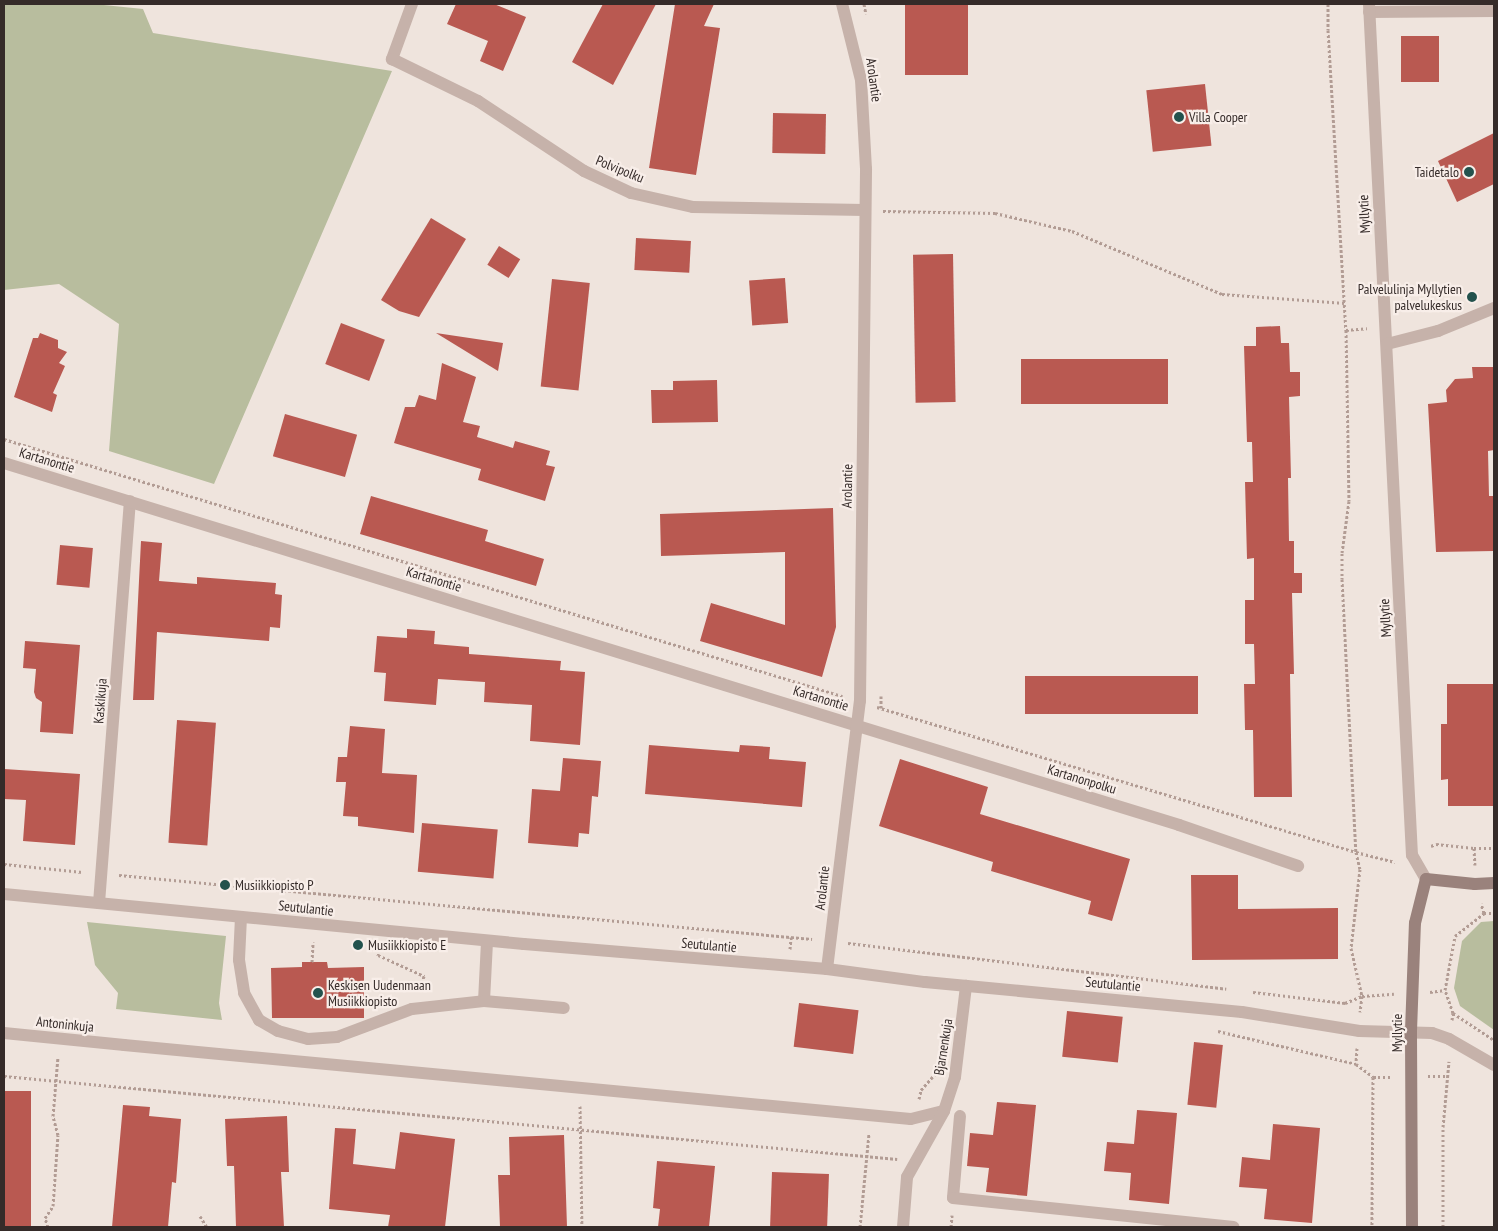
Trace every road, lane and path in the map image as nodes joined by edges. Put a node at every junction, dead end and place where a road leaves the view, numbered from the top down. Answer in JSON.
{"nodes":[{"id":1,"x":412,"y":4,"type":"edge"},
{"id":2,"x":842,"y":4,"type":"edge"},
{"id":3,"x":1328,"y":4,"type":"edge"},
{"id":4,"x":1369,"y":8,"type":"edge"},
{"id":5,"x":1494,"y":10,"type":"edge"},
{"id":6,"x":865,"y":210,"type":"junction"},
{"id":7,"x":1345,"y":303,"type":"junction"},
{"id":8,"x":1494,"y":308,"type":"edge"},
{"id":9,"x":1386,"y":344,"type":"junction"},
{"id":10,"x":4,"y":439,"type":"edge"},
{"id":11,"x":4,"y":462,"type":"edge"},
{"id":12,"x":130,"y":501,"type":"junction"},
{"id":13,"x":860,"y":701,"type":"junction"},
{"id":14,"x":856,"y":725,"type":"junction"},
{"id":15,"x":4,"y":864,"type":"edge"},
{"id":16,"x":1298,"y":866,"type":"dead end"},
{"id":17,"x":101,"y":874,"type":"junction"},
{"id":18,"x":1426,"y":879,"type":"junction"},
{"id":19,"x":1494,"y":883,"type":"edge"},
{"id":20,"x":4,"y":894,"type":"edge"},
{"id":21,"x":99,"y":903,"type":"junction"},
{"id":22,"x":1494,"y":912,"type":"edge"},
{"id":23,"x":1484,"y":913,"type":"dead end"},
{"id":24,"x":241,"y":917,"type":"junction"},
{"id":25,"x":313,"y":941,"type":"dead end"},
{"id":26,"x":487,"y":941,"type":"junction"},
{"id":27,"x":832,"y":941,"type":"junction"},
{"id":28,"x":377,"y":947,"type":"dead end"},
{"id":29,"x":312,"y":962,"type":"dead end"},
{"id":30,"x":827,"y":969,"type":"junction"},
{"id":31,"x":966,"y":986,"type":"junction"},
{"id":32,"x":1228,"y":990,"type":"dead end"},
{"id":33,"x":1247,"y":992,"type":"dead end"},
{"id":34,"x":1362,"y":996,"type":"dead end"},
{"id":35,"x":484,"y":1001,"type":"junction"},
{"id":36,"x":564,"y":1008,"type":"dead end"},
{"id":37,"x":412,"y":1010,"type":"junction"},
{"id":38,"x":1453,"y":1013,"type":"dead end"},
{"id":39,"x":1411,"y":1031,"type":"junction"},
{"id":40,"x":4,"y":1033,"type":"edge"},
{"id":41,"x":59,"y":1039,"type":"junction"},
{"id":42,"x":1494,"y":1040,"type":"edge"},
{"id":43,"x":1494,"y":1065,"type":"edge"},
{"id":44,"x":940,"y":1069,"type":"dead end"},
{"id":45,"x":4,"y":1076,"type":"edge"},
{"id":46,"x":56,"y":1081,"type":"junction"},
{"id":47,"x":580,"y":1088,"type":"junction"},
{"id":48,"x":944,"y":1111,"type":"junction"},
{"id":49,"x":871,"y":1115,"type":"junction"},
{"id":50,"x":960,"y":1116,"type":"dead end"},
{"id":51,"x":916,"y":1118,"type":"junction"},
{"id":52,"x":580,"y":1129,"type":"junction"},
{"id":53,"x":902,"y":1152,"type":"dead end"},
{"id":54,"x":867,"y":1155,"type":"junction"},
{"id":55,"x":200,"y":1216,"type":"dead end"},
{"id":56,"x":48,"y":1227,"type":"edge"},
{"id":57,"x":207,"y":1227,"type":"edge"},
{"id":58,"x":582,"y":1227,"type":"edge"},
{"id":59,"x":860,"y":1227,"type":"edge"},
{"id":60,"x":903,"y":1227,"type":"edge"},
{"id":61,"x":1234,"y":1227,"type":"edge"},
{"id":62,"x":1412,"y":1227,"type":"edge"}],
"edges":[{"from":1,"to":6,"type":"street","name":"Polvipolku"},
{"from":2,"to":6,"type":"street","name":"Arolantie"},
{"from":3,"to":7,"type":"path"},
{"from":4,"to":5,"type":"street"},
{"from":4,"to":9,"type":"street","name":"Myllytie"},
{"from":6,"to":7,"type":"path"},
{"from":6,"to":13,"type":"street","name":"Arolantie"},
{"from":7,"to":13,"type":"path"},
{"from":8,"to":9,"type":"street"},
{"from":9,"to":18,"type":"street","name":"Myllytie"},
{"from":10,"to":13,"type":"path"},
{"from":11,"to":12,"type":"street","name":"Kartanontie"},
{"from":12,"to":14,"type":"street","name":"Kartanontie"},
{"from":12,"to":17,"type":"street","name":"Kaskikuja"},
{"from":13,"to":14,"type":"street","name":"Arolantie"},
{"from":14,"to":16,"type":"street","name":"Kartanonpolku"},
{"from":14,"to":27,"type":"street","name":"Arolantie"},
{"from":15,"to":17,"type":"path"},
{"from":17,"to":21,"type":"street","name":"Kaskikuja"},
{"from":17,"to":27,"type":"path"},
{"from":18,"to":19,"type":"street"},
{"from":18,"to":39,"type":"street","name":"Myllytie"},
{"from":20,"to":21,"type":"street","name":"Seutulantie"},
{"from":21,"to":24,"type":"street","name":"Seutulantie"},
{"from":22,"to":23,"type":"path"},
{"from":24,"to":26,"type":"street","name":"Seutulantie"},
{"from":24,"to":37,"type":"street"},
{"from":25,"to":29,"type":"path"},
{"from":26,"to":30,"type":"street","name":"Seutulantie"},
{"from":26,"to":35,"type":"street"},
{"from":27,"to":30,"type":"street","name":"Arolantie"},
{"from":27,"to":32,"type":"path"},
{"from":28,"to":37,"type":"path"},
{"from":30,"to":31,"type":"street","name":"Seutulantie"},
{"from":31,"to":39,"type":"street","name":"Seutulantie"},
{"from":31,"to":48,"type":"street","name":"Bjarnenkuja"},
{"from":33,"to":34,"type":"path"},
{"from":35,"to":36,"type":"street"},
{"from":35,"to":37,"type":"street"},
{"from":38,"to":42,"type":"path"},
{"from":39,"to":43,"type":"street","name":"Seutulantie"},
{"from":39,"to":62,"type":"street","name":"Myllytie"},
{"from":40,"to":41,"type":"street","name":"Antoninkuja"},
{"from":41,"to":46,"type":"path"},
{"from":41,"to":47,"type":"street","name":"Antoninkuja"},
{"from":44,"to":51,"type":"path"},
{"from":45,"to":46,"type":"path"},
{"from":46,"to":52,"type":"path"},
{"from":46,"to":56,"type":"path"},
{"from":47,"to":49,"type":"street","name":"Antoninkuja"},
{"from":47,"to":52,"type":"path"},
{"from":48,"to":51,"type":"street","name":"Antoninkuja"},
{"from":48,"to":60,"type":"street","name":"Bjarnenkuja"},
{"from":49,"to":51,"type":"street","name":"Antoninkuja"},
{"from":49,"to":54,"type":"path"},
{"from":50,"to":61,"type":"street"},
{"from":52,"to":54,"type":"path"},
{"from":52,"to":58,"type":"path"},
{"from":53,"to":54,"type":"path"},
{"from":54,"to":59,"type":"path"},
{"from":55,"to":57,"type":"path"}]}
